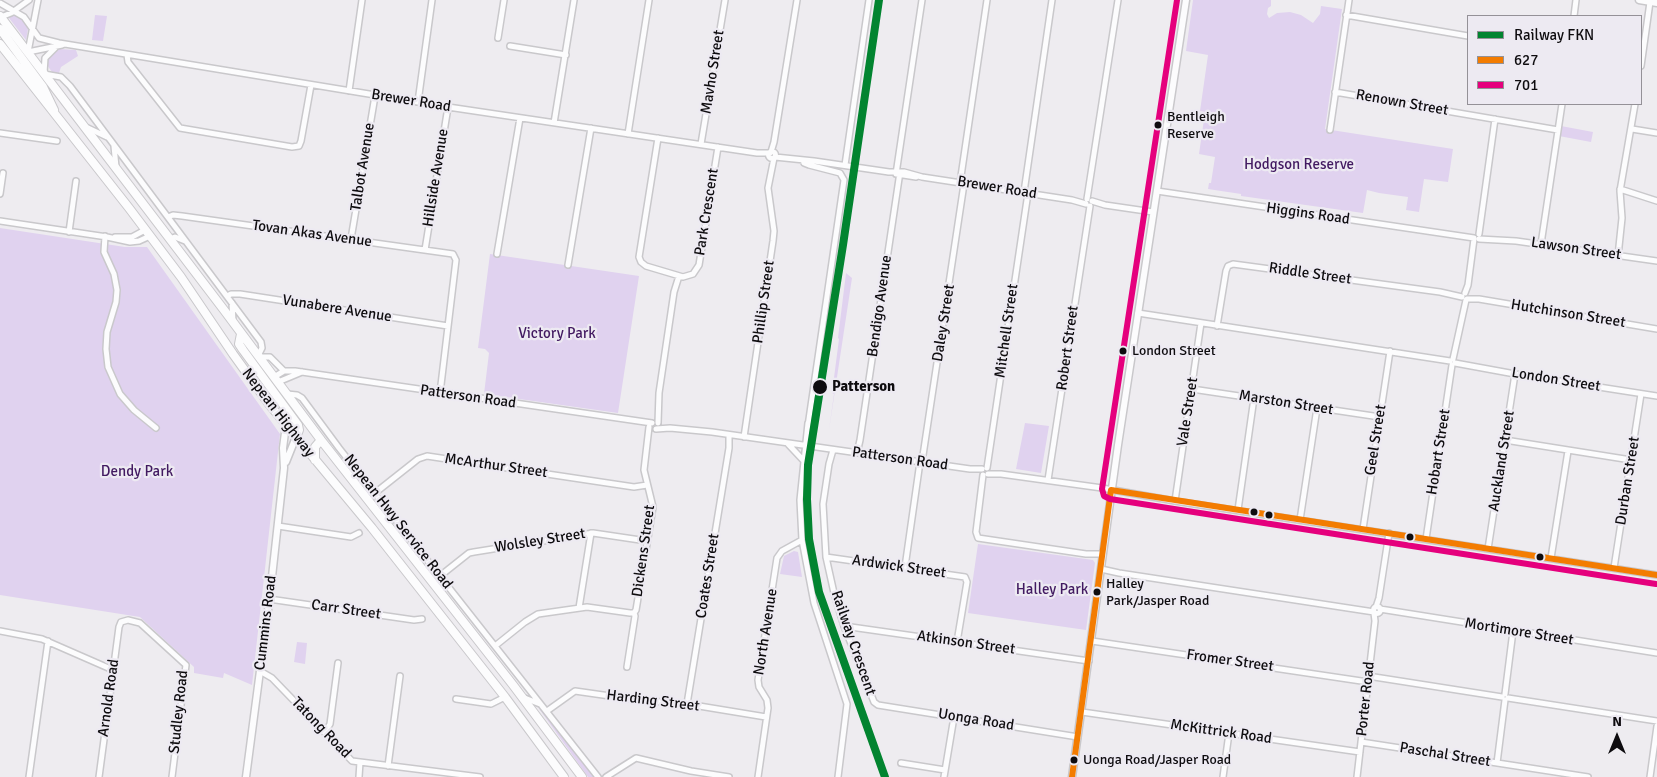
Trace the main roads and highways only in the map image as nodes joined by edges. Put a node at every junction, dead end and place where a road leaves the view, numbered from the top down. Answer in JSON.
{"nodes":[{"id":1,"x":1186,"y":0,"type":"edge"},
{"id":2,"x":1639,"y":0,"type":"edge"},
{"id":3,"x":1654,"y":2,"type":"edge"},
{"id":4,"x":0,"y":19,"type":"edge"},
{"id":5,"x":0,"y":29,"type":"edge"},
{"id":6,"x":0,"y":44,"type":"edge"},
{"id":7,"x":28,"y":52,"type":"junction"},
{"id":8,"x":18,"y":54,"type":"junction"},
{"id":9,"x":8,"y":55,"type":"junction"},
{"id":10,"x":42,"y":75,"type":"junction"},
{"id":11,"x":58,"y":119,"type":"junction"},
{"id":12,"x":137,"y":195,"type":"junction"},
{"id":13,"x":129,"y":208,"type":"junction"},
{"id":14,"x":158,"y":224,"type":"junction"},
{"id":15,"x":147,"y":233,"type":"junction"},
{"id":16,"x":170,"y":238,"type":"junction"},
{"id":17,"x":167,"y":258,"type":"junction"},
{"id":18,"x":241,"y":334,"type":"junction"},
{"id":19,"x":276,"y":379,"type":"junction"},
{"id":20,"x":268,"y":383,"type":"junction"},
{"id":21,"x":257,"y":388,"type":"junction"},
{"id":22,"x":286,"y":425,"type":"junction"},
{"id":23,"x":296,"y":437,"type":"junction"},
{"id":24,"x":321,"y":440,"type":"junction"},
{"id":25,"x":315,"y":460,"type":"junction"},
{"id":26,"x":284,"y":468,"type":"junction"},
{"id":27,"x":443,"y":596,"type":"junction"},
{"id":28,"x":432,"y":605,"type":"junction"},
{"id":29,"x":246,"y":777,"type":"edge"},
{"id":30,"x":564,"y":777,"type":"edge"},
{"id":31,"x":582,"y":777,"type":"edge"},
{"id":32,"x":1072,"y":777,"type":"edge"}],
"edges":[{"from":1,"to":32,"type":"main road"},
{"from":2,"to":3,"type":"main road"},
{"from":4,"to":7,"type":"highway","name":"Nepean Highway"},
{"from":5,"to":8,"type":"highway"},
{"from":6,"to":9,"type":"highway","name":"Nepean Highway"},
{"from":7,"to":8,"type":"highway"},
{"from":7,"to":10,"type":"highway","name":"Nepean Highway"},
{"from":8,"to":9,"type":"highway"},
{"from":8,"to":10,"type":"highway"},
{"from":9,"to":11,"type":"highway","name":"Nepean Highway"},
{"from":10,"to":11,"type":"highway"},
{"from":10,"to":12,"type":"highway","name":"Nepean Highway"},
{"from":11,"to":13,"type":"highway","name":"Nepean Highway"},
{"from":12,"to":13,"type":"highway"},
{"from":12,"to":14,"type":"highway","name":"Nepean Highway"},
{"from":13,"to":15,"type":"highway","name":"Nepean Highway"},
{"from":14,"to":15,"type":"highway"},
{"from":14,"to":16,"type":"highway","name":"Nepean Highway"},
{"from":15,"to":17,"type":"highway","name":"Nepean Highway"},
{"from":16,"to":17,"type":"highway"},
{"from":16,"to":18,"type":"highway","name":"Nepean Highway"},
{"from":17,"to":21,"type":"highway","name":"Nepean Highway"},
{"from":18,"to":19,"type":"highway","name":"Nepean Highway"},
{"from":18,"to":20,"type":"highway"},
{"from":19,"to":20,"type":"highway"},
{"from":19,"to":24,"type":"highway","name":"Nepean Highway"},
{"from":20,"to":21,"type":"highway"},
{"from":20,"to":23,"type":"highway"},
{"from":21,"to":22,"type":"highway","name":"Nepean Highway"},
{"from":22,"to":23,"type":"highway","name":"Nepean Highway"},
{"from":22,"to":26,"type":"main road","name":"Cummins Road"},
{"from":23,"to":25,"type":"highway","name":"Nepean Highway"},
{"from":23,"to":26,"type":"main road","name":"Cummins Road"},
{"from":24,"to":25,"type":"highway"},
{"from":24,"to":27,"type":"highway","name":"Nepean Highway"},
{"from":25,"to":28,"type":"highway","name":"Nepean Highway"},
{"from":26,"to":29,"type":"main road","name":"Cummins Road"},
{"from":27,"to":28,"type":"highway"},
{"from":27,"to":31,"type":"highway","name":"Nepean Highway"},
{"from":28,"to":30,"type":"highway","name":"Nepean Highway"}]}
